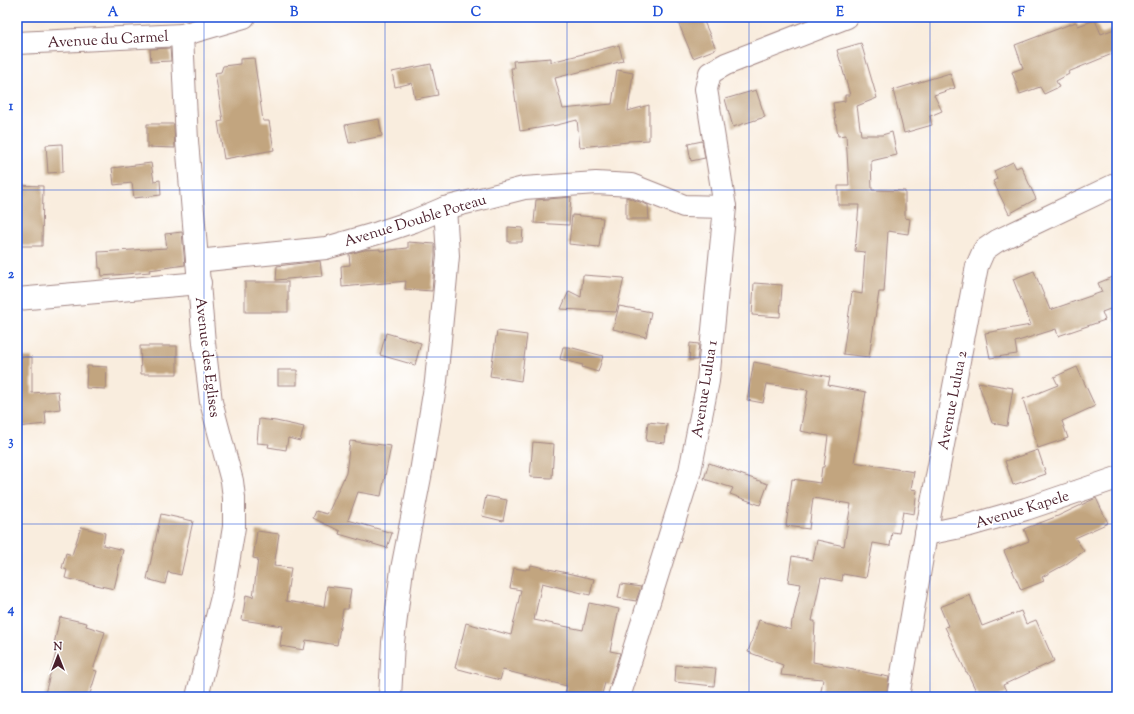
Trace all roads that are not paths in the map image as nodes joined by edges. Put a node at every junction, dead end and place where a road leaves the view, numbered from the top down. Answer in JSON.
{"nodes":[{"id":1,"x":244,"y":17,"type":"edge"},
{"id":2,"x":847,"y":17,"type":"edge"},
{"id":3,"x":182,"y":35,"type":"junction"},
{"id":4,"x":17,"y":43,"type":"edge"},
{"id":5,"x":1117,"y":184,"type":"edge"},
{"id":6,"x":725,"y":207,"type":"junction"},
{"id":7,"x":445,"y":208,"type":"junction"},
{"id":8,"x":198,"y":261,"type":"junction"},
{"id":9,"x":200,"y":283,"type":"junction"},
{"id":10,"x":17,"y":299,"type":"edge"},
{"id":11,"x":1117,"y":478,"type":"edge"},
{"id":12,"x":926,"y":534,"type":"junction"},
{"id":13,"x":197,"y":697,"type":"edge"},
{"id":14,"x":390,"y":697,"type":"edge"},
{"id":15,"x":619,"y":697,"type":"edge"},
{"id":16,"x":898,"y":697,"type":"edge"}],
"edges":[{"from":1,"to":3,"type":"street","name":"Avenue du Carmel"},
{"from":2,"to":6,"type":"street","name":"Avenue Lulua 1"},
{"from":3,"to":4,"type":"street","name":"Avenue du Carmel"},
{"from":3,"to":8,"type":"street","name":"Avenue des Eglises"},
{"from":5,"to":12,"type":"street","name":"Avenue Lulua 2"},
{"from":6,"to":7,"type":"street","name":"Avenue Double Poteau"},
{"from":6,"to":15,"type":"street","name":"Avenue Lulua 1"},
{"from":7,"to":8,"type":"street","name":"Avenue Double Poteau"},
{"from":7,"to":14,"type":"street"},
{"from":8,"to":9,"type":"street","name":"Avenue des Eglises"},
{"from":9,"to":10,"type":"street"},
{"from":9,"to":13,"type":"street","name":"Avenue des Eglises"},
{"from":11,"to":12,"type":"street","name":"Avenue Kapele"},
{"from":12,"to":16,"type":"street","name":"Avenue Lulua 2"}]}
